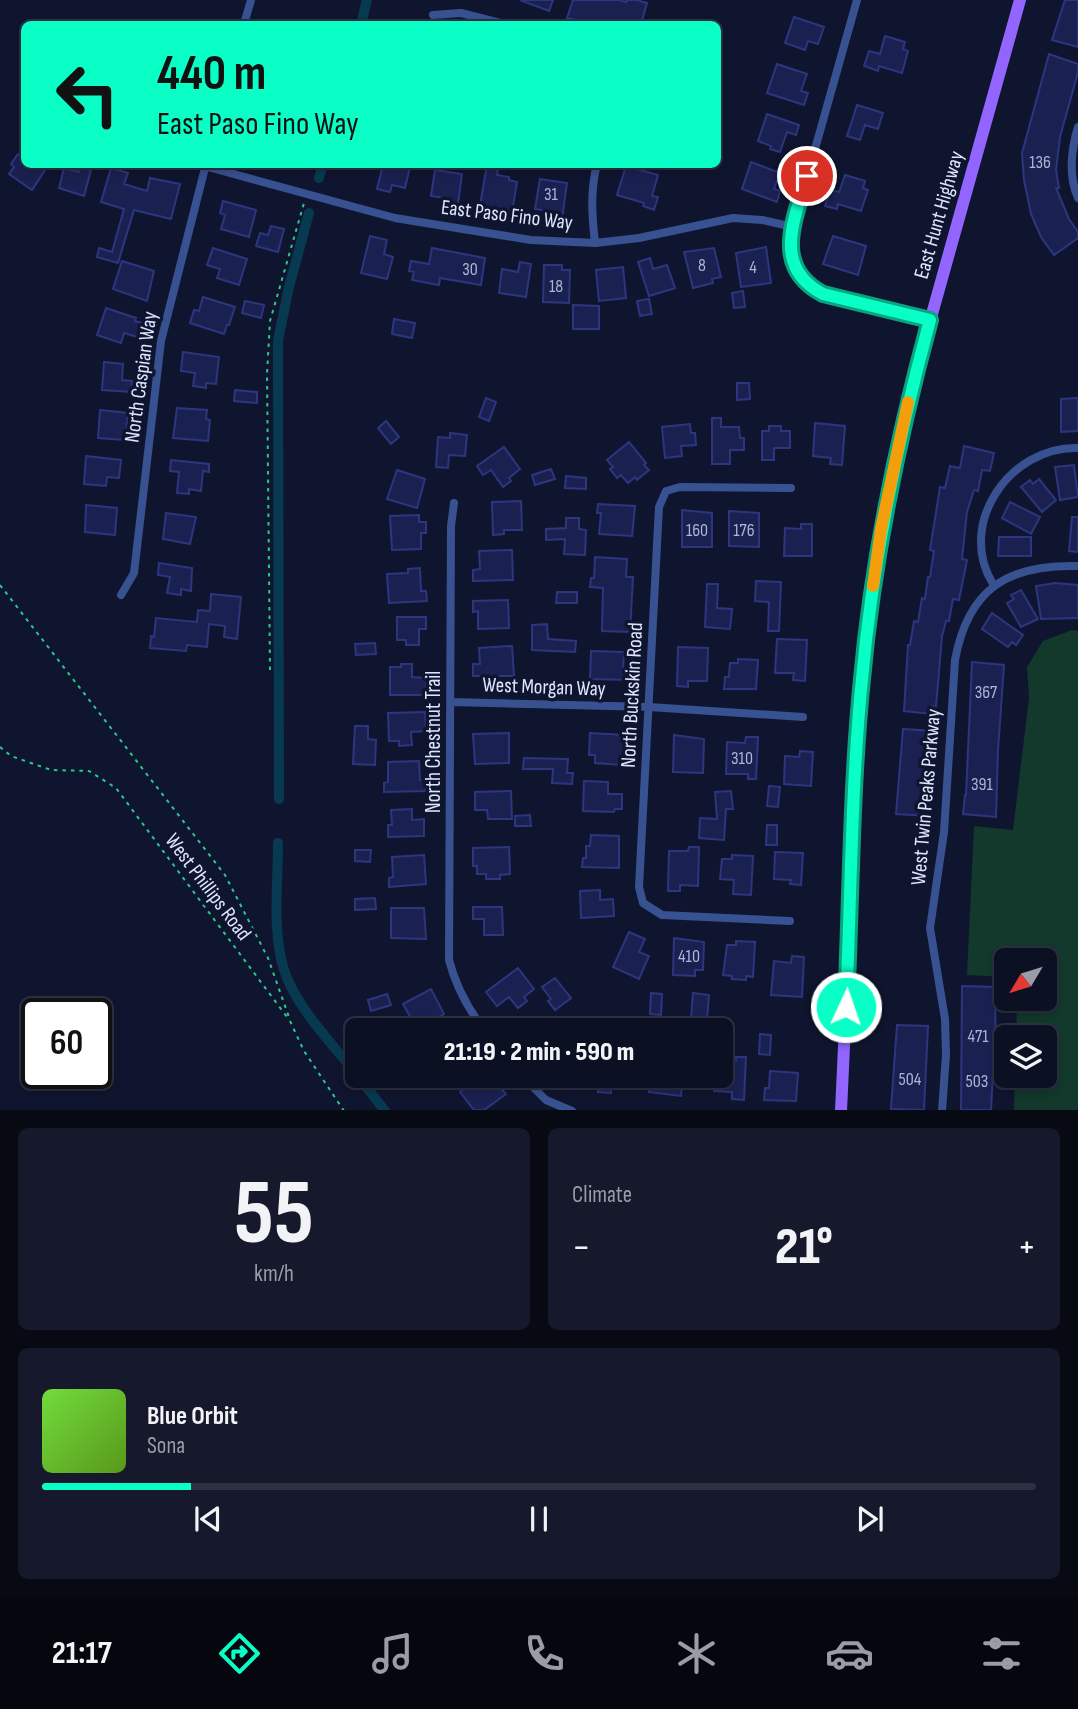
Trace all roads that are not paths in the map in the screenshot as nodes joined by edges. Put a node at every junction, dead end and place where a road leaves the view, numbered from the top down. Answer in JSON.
{"nodes":[{"id":1,"x":251,"y":0,"type":"edge"},
{"id":2,"x":856,"y":0,"type":"edge"},
{"id":3,"x":1020,"y":0,"type":"edge"},
{"id":4,"x":433,"y":15,"type":"dead end"},
{"id":5,"x":245,"y":21,"type":"edge"},
{"id":6,"x":492,"y":21,"type":"edge"},
{"id":7,"x":1078,"y":127,"type":"edge"},
{"id":8,"x":202,"y":168,"type":"edge"},
{"id":9,"x":213,"y":168,"type":"edge"},
{"id":10,"x":596,"y":168,"type":"edge"},
{"id":11,"x":1078,"y":198,"type":"edge"},
{"id":12,"x":793,"y":227,"type":"junction"},
{"id":13,"x":596,"y":243,"type":"junction"},
{"id":14,"x":930,"y":320,"type":"junction"},
{"id":15,"x":1078,"y":448,"type":"edge"},
{"id":16,"x":792,"y":488,"type":"dead end"},
{"id":17,"x":454,"y":503,"type":"dead end"},
{"id":18,"x":1078,"y":566,"type":"edge"},
{"id":19,"x":993,"y":584,"type":"junction"},
{"id":20,"x":121,"y":595,"type":"dead end"},
{"id":21,"x":450,"y":702,"type":"junction"},
{"id":22,"x":649,"y":708,"type":"junction"},
{"id":23,"x":803,"y":717,"type":"dead end"},
{"id":24,"x":790,"y":920,"type":"dead end"},
{"id":25,"x":475,"y":1018,"type":"edge"},
{"id":26,"x":534,"y":1088,"type":"edge"},
{"id":27,"x":570,"y":1110,"type":"edge"},
{"id":28,"x":841,"y":1110,"type":"edge"},
{"id":29,"x":942,"y":1110,"type":"edge"}],
"edges":[{"from":1,"to":5,"type":"street"},
{"from":2,"to":12,"type":"street"},
{"from":3,"to":14,"type":"main road","name":"East Hunt Highway"},
{"from":4,"to":6,"type":"street"},
{"from":7,"to":11,"type":"street"},
{"from":8,"to":20,"type":"street","name":"North Caspian Way"},
{"from":9,"to":13,"type":"street","name":"East Paso Fino Way"},
{"from":10,"to":13,"type":"street"},
{"from":12,"to":13,"type":"street","name":"East Paso Fino Way"},
{"from":12,"to":14,"type":"street"},
{"from":14,"to":28,"type":"main road","name":"East Hunt Highway"},
{"from":15,"to":19,"type":"street"},
{"from":16,"to":22,"type":"street","name":"North Buckskin Road"},
{"from":17,"to":21,"type":"street","name":"North Chestnut Trail"},
{"from":18,"to":19,"type":"street"},
{"from":19,"to":29,"type":"street","name":"West Twin Peaks Parkway"},
{"from":21,"to":22,"type":"street","name":"West Morgan Way"},
{"from":21,"to":25,"type":"street","name":"North Chestnut Trail"},
{"from":22,"to":23,"type":"street","name":"West Morgan Way"},
{"from":22,"to":24,"type":"street","name":"North Buckskin Road"},
{"from":26,"to":27,"type":"street"}]}
